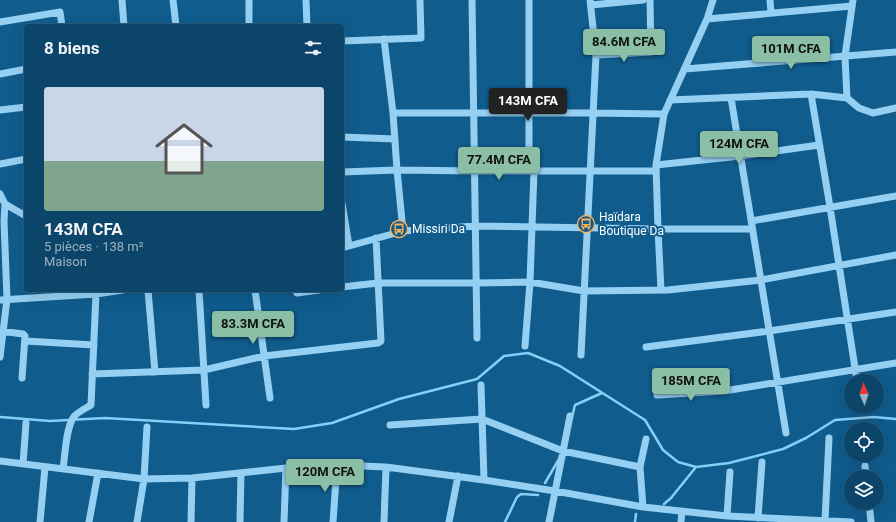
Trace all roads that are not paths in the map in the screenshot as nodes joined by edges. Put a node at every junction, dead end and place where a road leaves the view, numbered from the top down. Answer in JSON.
{"nodes":[{"id":1,"x":122,"y":0,"type":"edge"},
{"id":2,"x":173,"y":0,"type":"edge"},
{"id":3,"x":248,"y":0,"type":"edge"},
{"id":4,"x":306,"y":0,"type":"edge"},
{"id":5,"x":420,"y":0,"type":"edge"},
{"id":6,"x":472,"y":0,"type":"edge"},
{"id":7,"x":529,"y":0,"type":"edge"},
{"id":8,"x":642,"y":0,"type":"edge"},
{"id":9,"x":650,"y":0,"type":"edge"},
{"id":10,"x":713,"y":0,"type":"edge"},
{"id":11,"x":770,"y":0,"type":"edge"},
{"id":12,"x":590,"y":3,"type":"edge"},
{"id":13,"x":852,"y":3,"type":"edge"},
{"id":14,"x":771,"y":13,"type":"junction"},
{"id":15,"x":707,"y":19,"type":"junction"},
{"id":16,"x":0,"y":22,"type":"edge"},
{"id":17,"x":62,"y":24,"type":"edge"},
{"id":18,"x":124,"y":24,"type":"edge"},
{"id":19,"x":176,"y":24,"type":"edge"},
{"id":20,"x":249,"y":24,"type":"edge"},
{"id":21,"x":307,"y":24,"type":"edge"},
{"id":22,"x":384,"y":40,"type":"junction"},
{"id":23,"x":344,"y":41,"type":"edge"},
{"id":24,"x":896,"y":52,"type":"edge"},
{"id":25,"x":596,"y":55,"type":"junction"},
{"id":26,"x":845,"y":56,"type":"junction"},
{"id":27,"x":24,"y":69,"type":"edge"},
{"id":28,"x":684,"y":69,"type":"junction"},
{"id":29,"x":0,"y":74,"type":"edge"},
{"id":30,"x":811,"y":94,"type":"junction"},
{"id":31,"x":731,"y":98,"type":"junction"},
{"id":32,"x":848,"y":98,"type":"junction"},
{"id":33,"x":670,"y":100,"type":"junction"},
{"id":34,"x":24,"y":107,"type":"edge"},
{"id":35,"x":896,"y":108,"type":"edge"},
{"id":36,"x":0,"y":110,"type":"edge"},
{"id":37,"x":593,"y":112,"type":"junction"},
{"id":38,"x":393,"y":113,"type":"junction"},
{"id":39,"x":474,"y":113,"type":"junction"},
{"id":40,"x":529,"y":113,"type":"junction"},
{"id":41,"x":664,"y":114,"type":"junction"},
{"id":42,"x":344,"y":136,"type":"edge"},
{"id":43,"x":395,"y":139,"type":"junction"},
{"id":44,"x":819,"y":145,"type":"junction"},
{"id":45,"x":740,"y":156,"type":"junction"},
{"id":46,"x":24,"y":159,"type":"edge"},
{"id":47,"x":0,"y":164,"type":"edge"},
{"id":48,"x":656,"y":168,"type":"junction"},
{"id":49,"x":397,"y":170,"type":"junction"},
{"id":50,"x":475,"y":171,"type":"junction"},
{"id":51,"x":531,"y":171,"type":"junction"},
{"id":52,"x":590,"y":171,"type":"junction"},
{"id":53,"x":344,"y":172,"type":"edge"},
{"id":54,"x":0,"y":194,"type":"edge"},
{"id":55,"x":896,"y":196,"type":"edge"},
{"id":56,"x":5,"y":204,"type":"junction"},
{"id":57,"x":830,"y":207,"type":"junction"},
{"id":58,"x":24,"y":215,"type":"edge"},
{"id":59,"x":2,"y":221,"type":"edge"},
{"id":60,"x":751,"y":221,"type":"junction"},
{"id":61,"x":344,"y":225,"type":"edge"},
{"id":62,"x":476,"y":226,"type":"junction"},
{"id":63,"x":532,"y":227,"type":"junction"},
{"id":64,"x":588,"y":228,"type":"junction"},
{"id":65,"x":752,"y":229,"type":"junction"},
{"id":66,"x":658,"y":230,"type":"junction"},
{"id":67,"x":403,"y":231,"type":"junction"},
{"id":68,"x":376,"y":238,"type":"junction"},
{"id":69,"x":346,"y":247,"type":"edge"},
{"id":70,"x":896,"y":255,"type":"edge"},
{"id":71,"x":839,"y":266,"type":"junction"},
{"id":72,"x":761,"y":280,"type":"junction"},
{"id":73,"x":530,"y":282,"type":"junction"},
{"id":74,"x":378,"y":283,"type":"junction"},
{"id":75,"x":477,"y":284,"type":"junction"},
{"id":76,"x":344,"y":287,"type":"edge"},
{"id":77,"x":661,"y":290,"type":"junction"},
{"id":78,"x":584,"y":291,"type":"junction"},
{"id":79,"x":107,"y":292,"type":"edge"},
{"id":80,"x":148,"y":292,"type":"edge"},
{"id":81,"x":199,"y":292,"type":"edge"},
{"id":82,"x":255,"y":292,"type":"edge"},
{"id":83,"x":304,"y":292,"type":"edge"},
{"id":84,"x":60,"y":293,"type":"edge"},
{"id":85,"x":297,"y":293,"type":"dead end"},
{"id":86,"x":96,"y":294,"type":"junction"},
{"id":87,"x":3,"y":300,"type":"edge"},
{"id":88,"x":896,"y":312,"type":"edge"},
{"id":89,"x":847,"y":319,"type":"junction"},
{"id":90,"x":2,"y":331,"type":"edge"},
{"id":91,"x":769,"y":331,"type":"junction"},
{"id":92,"x":477,"y":338,"type":"dead end"},
{"id":93,"x":25,"y":341,"type":"junction"},
{"id":94,"x":94,"y":345,"type":"junction"},
{"id":95,"x":525,"y":346,"type":"dead end"},
{"id":96,"x":646,"y":347,"type":"dead end"},
{"id":97,"x":581,"y":354,"type":"dead end"},
{"id":98,"x":264,"y":356,"type":"junction"},
{"id":99,"x":0,"y":357,"type":"edge"},
{"id":100,"x":896,"y":363,"type":"edge"},
{"id":101,"x":204,"y":370,"type":"junction"},
{"id":102,"x":855,"y":370,"type":"junction"},
{"id":103,"x":155,"y":372,"type":"junction"},
{"id":104,"x":92,"y":374,"type":"junction"},
{"id":105,"x":856,"y":374,"type":"edge"},
{"id":106,"x":22,"y":378,"type":"dead end"},
{"id":107,"x":778,"y":382,"type":"junction"},
{"id":108,"x":481,"y":385,"type":"dead end"},
{"id":109,"x":657,"y":395,"type":"dead end"},
{"id":110,"x":270,"y":398,"type":"dead end"},
{"id":111,"x":206,"y":405,"type":"dead end"},
{"id":112,"x":570,"y":416,"type":"dead end"},
{"id":113,"x":482,"y":419,"type":"junction"},
{"id":114,"x":26,"y":423,"type":"dead end"},
{"id":115,"x":390,"y":425,"type":"dead end"},
{"id":116,"x":147,"y":427,"type":"dead end"},
{"id":117,"x":786,"y":433,"type":"dead end"},
{"id":118,"x":829,"y":438,"type":"dead end"},
{"id":119,"x":646,"y":439,"type":"dead end"},
{"id":120,"x":563,"y":451,"type":"junction"},
{"id":121,"x":0,"y":461,"type":"edge"},
{"id":122,"x":762,"y":462,"type":"dead end"},
{"id":123,"x":22,"y":464,"type":"junction"},
{"id":124,"x":337,"y":465,"type":"junction"},
{"id":125,"x":865,"y":466,"type":"dead end"},
{"id":126,"x":45,"y":467,"type":"junction"},
{"id":127,"x":386,"y":467,"type":"junction"},
{"id":128,"x":640,"y":467,"type":"junction"},
{"id":129,"x":286,"y":468,"type":"junction"},
{"id":130,"x":63,"y":469,"type":"junction"},
{"id":131,"x":865,"y":470,"type":"edge"},
{"id":132,"x":730,"y":472,"type":"dead end"},
{"id":133,"x":98,"y":473,"type":"junction"},
{"id":134,"x":241,"y":473,"type":"junction"},
{"id":135,"x":458,"y":476,"type":"junction"},
{"id":136,"x":144,"y":478,"type":"junction"},
{"id":137,"x":192,"y":478,"type":"junction"},
{"id":138,"x":484,"y":480,"type":"junction"},
{"id":139,"x":555,"y":491,"type":"junction"},
{"id":140,"x":643,"y":507,"type":"junction"},
{"id":141,"x":870,"y":510,"type":"edge"},
{"id":142,"x":682,"y":511,"type":"junction"},
{"id":143,"x":731,"y":518,"type":"edge"},
{"id":144,"x":758,"y":518,"type":"junction"},
{"id":145,"x":784,"y":520,"type":"edge"},
{"id":146,"x":829,"y":521,"type":"edge"},
{"id":147,"x":40,"y":522,"type":"edge"},
{"id":148,"x":89,"y":522,"type":"edge"},
{"id":149,"x":137,"y":522,"type":"edge"},
{"id":150,"x":191,"y":522,"type":"edge"},
{"id":151,"x":240,"y":522,"type":"edge"},
{"id":152,"x":284,"y":522,"type":"edge"},
{"id":153,"x":333,"y":522,"type":"edge"},
{"id":154,"x":384,"y":522,"type":"edge"},
{"id":155,"x":449,"y":522,"type":"edge"},
{"id":156,"x":549,"y":522,"type":"edge"},
{"id":157,"x":681,"y":522,"type":"edge"},
{"id":158,"x":851,"y":522,"type":"edge"},
{"id":159,"x":871,"y":522,"type":"edge"}],
"edges":[{"from":1,"to":18,"type":"street"},
{"from":2,"to":19,"type":"street"},
{"from":3,"to":20,"type":"street"},
{"from":4,"to":21,"type":"street"},
{"from":5,"to":22,"type":"street"},
{"from":6,"to":39,"type":"street"},
{"from":7,"to":40,"type":"street"},
{"from":8,"to":12,"type":"street"},
{"from":9,"to":25,"type":"street"},
{"from":10,"to":15,"type":"street"},
{"from":11,"to":14,"type":"street"},
{"from":12,"to":25,"type":"street"},
{"from":13,"to":14,"type":"street"},
{"from":13,"to":26,"type":"street"},
{"from":14,"to":15,"type":"street"},
{"from":15,"to":28,"type":"street"},
{"from":16,"to":17,"type":"street"},
{"from":22,"to":23,"type":"street"},
{"from":22,"to":38,"type":"street"},
{"from":24,"to":26,"type":"street"},
{"from":25,"to":37,"type":"street"},
{"from":26,"to":28,"type":"street"},
{"from":26,"to":32,"type":"street"},
{"from":27,"to":29,"type":"street"},
{"from":28,"to":33,"type":"street"},
{"from":30,"to":31,"type":"street"},
{"from":30,"to":32,"type":"street"},
{"from":30,"to":44,"type":"street"},
{"from":31,"to":33,"type":"street"},
{"from":31,"to":45,"type":"street"},
{"from":32,"to":35,"type":"street"},
{"from":33,"to":41,"type":"street"},
{"from":34,"to":36,"type":"street"},
{"from":37,"to":40,"type":"street"},
{"from":37,"to":41,"type":"street"},
{"from":37,"to":52,"type":"street"},
{"from":38,"to":39,"type":"street"},
{"from":38,"to":43,"type":"street"},
{"from":39,"to":40,"type":"street"},
{"from":39,"to":50,"type":"street"},
{"from":40,"to":51,"type":"street"},
{"from":41,"to":48,"type":"street"},
{"from":42,"to":43,"type":"street"},
{"from":43,"to":49,"type":"street"},
{"from":44,"to":45,"type":"street"},
{"from":44,"to":57,"type":"street"},
{"from":45,"to":48,"type":"street"},
{"from":45,"to":60,"type":"street"},
{"from":46,"to":47,"type":"street"},
{"from":48,"to":52,"type":"street"},
{"from":48,"to":66,"type":"street"},
{"from":49,"to":50,"type":"street"},
{"from":49,"to":53,"type":"street"},
{"from":49,"to":67,"type":"street"},
{"from":50,"to":51,"type":"street"},
{"from":50,"to":62,"type":"street"},
{"from":51,"to":52,"type":"street"},
{"from":51,"to":63,"type":"street"},
{"from":52,"to":64,"type":"street"},
{"from":54,"to":56,"type":"street"},
{"from":55,"to":57,"type":"street"},
{"from":56,"to":58,"type":"street"},
{"from":56,"to":59,"type":"street"},
{"from":57,"to":60,"type":"street"},
{"from":57,"to":71,"type":"street"},
{"from":59,"to":87,"type":"street"},
{"from":60,"to":65,"type":"street"},
{"from":61,"to":69,"type":"street"},
{"from":62,"to":63,"type":"street"},
{"from":62,"to":67,"type":"street"},
{"from":62,"to":75,"type":"street"},
{"from":63,"to":64,"type":"street"},
{"from":63,"to":73,"type":"street"},
{"from":64,"to":66,"type":"street"},
{"from":64,"to":78,"type":"street"},
{"from":65,"to":66,"type":"street"},
{"from":65,"to":72,"type":"street"},
{"from":66,"to":77,"type":"street"},
{"from":67,"to":68,"type":"street"},
{"from":68,"to":69,"type":"street"},
{"from":68,"to":74,"type":"street"},
{"from":70,"to":71,"type":"street"},
{"from":71,"to":72,"type":"street"},
{"from":71,"to":89,"type":"street"},
{"from":72,"to":77,"type":"street"},
{"from":72,"to":91,"type":"street"},
{"from":73,"to":75,"type":"street"},
{"from":73,"to":78,"type":"street"},
{"from":73,"to":95,"type":"street"},
{"from":74,"to":75,"type":"street"},
{"from":74,"to":76,"type":"street"},
{"from":74,"to":98,"type":"street"},
{"from":75,"to":92,"type":"street"},
{"from":77,"to":78,"type":"street"},
{"from":78,"to":97,"type":"street"},
{"from":79,"to":86,"type":"street"},
{"from":80,"to":103,"type":"street"},
{"from":81,"to":101,"type":"street"},
{"from":82,"to":98,"type":"street"},
{"from":83,"to":85,"type":"street"},
{"from":84,"to":86,"type":"street"},
{"from":84,"to":87,"type":"street"},
{"from":86,"to":94,"type":"street"},
{"from":87,"to":90,"type":"street"},
{"from":88,"to":89,"type":"street"},
{"from":89,"to":91,"type":"street"},
{"from":89,"to":102,"type":"street"},
{"from":90,"to":93,"type":"street"},
{"from":90,"to":99,"type":"street"},
{"from":91,"to":96,"type":"street"},
{"from":91,"to":107,"type":"street"},
{"from":93,"to":94,"type":"street"},
{"from":93,"to":106,"type":"street"},
{"from":94,"to":104,"type":"street"},
{"from":98,"to":101,"type":"street"},
{"from":98,"to":110,"type":"street"},
{"from":100,"to":102,"type":"street"},
{"from":101,"to":103,"type":"street"},
{"from":101,"to":111,"type":"street"},
{"from":102,"to":105,"type":"street"},
{"from":102,"to":107,"type":"street"},
{"from":103,"to":104,"type":"street"},
{"from":104,"to":130,"type":"street"},
{"from":107,"to":109,"type":"street"},
{"from":107,"to":117,"type":"street"},
{"from":108,"to":113,"type":"street"},
{"from":112,"to":120,"type":"street"},
{"from":113,"to":115,"type":"street"},
{"from":113,"to":120,"type":"street"},
{"from":113,"to":138,"type":"street"},
{"from":114,"to":123,"type":"street"},
{"from":116,"to":136,"type":"street"},
{"from":118,"to":146,"type":"street"},
{"from":119,"to":128,"type":"street"},
{"from":120,"to":128,"type":"street"},
{"from":120,"to":139,"type":"street"},
{"from":121,"to":123,"type":"street"},
{"from":122,"to":144,"type":"street"},
{"from":123,"to":126,"type":"street"},
{"from":124,"to":127,"type":"street"},
{"from":124,"to":129,"type":"street"},
{"from":124,"to":153,"type":"street"},
{"from":125,"to":131,"type":"street"},
{"from":126,"to":130,"type":"street"},
{"from":126,"to":147,"type":"street"},
{"from":127,"to":135,"type":"street"},
{"from":127,"to":154,"type":"street"},
{"from":128,"to":140,"type":"street"},
{"from":129,"to":134,"type":"street"},
{"from":129,"to":152,"type":"street"},
{"from":130,"to":133,"type":"street"},
{"from":132,"to":143,"type":"street"},
{"from":133,"to":136,"type":"street"},
{"from":133,"to":148,"type":"street"},
{"from":134,"to":137,"type":"street"},
{"from":134,"to":151,"type":"street"},
{"from":135,"to":138,"type":"street"},
{"from":135,"to":155,"type":"street"},
{"from":136,"to":137,"type":"street"},
{"from":136,"to":149,"type":"street"},
{"from":137,"to":150,"type":"street"},
{"from":138,"to":139,"type":"street"},
{"from":139,"to":140,"type":"street"},
{"from":139,"to":156,"type":"street"},
{"from":140,"to":142,"type":"street"},
{"from":141,"to":159,"type":"street"},
{"from":142,"to":143,"type":"street"},
{"from":142,"to":157,"type":"street"},
{"from":143,"to":144,"type":"street"},
{"from":144,"to":145,"type":"street"},
{"from":145,"to":146,"type":"street"},
{"from":146,"to":158,"type":"street"}]}
